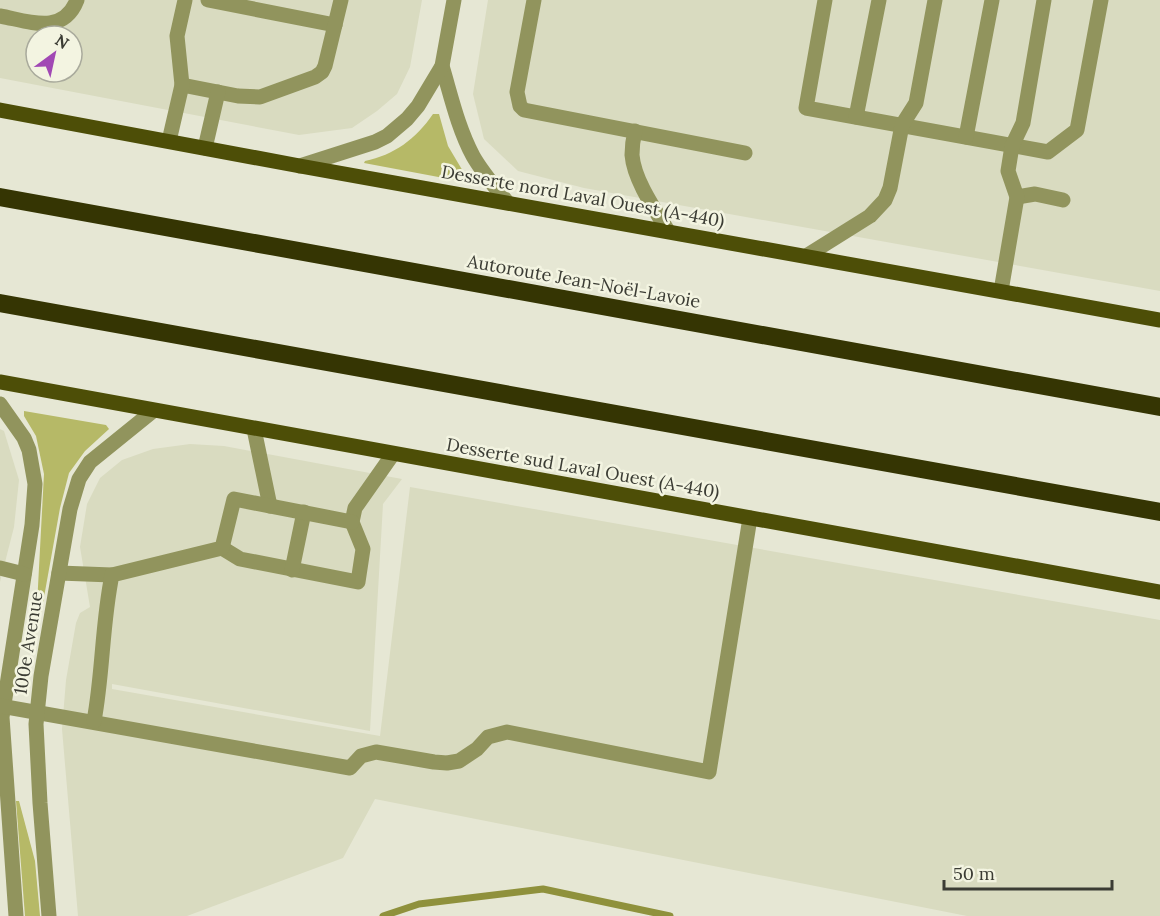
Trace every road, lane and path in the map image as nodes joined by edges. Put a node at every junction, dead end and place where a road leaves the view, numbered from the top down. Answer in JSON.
{"nodes":[{"id":1,"x":77,"y":0,"type":"edge"},
{"id":2,"x":185,"y":0,"type":"edge"},
{"id":3,"x":208,"y":0,"type":"edge"},
{"id":4,"x":341,"y":0,"type":"edge"},
{"id":5,"x":454,"y":0,"type":"edge"},
{"id":6,"x":534,"y":0,"type":"edge"},
{"id":7,"x":825,"y":0,"type":"edge"},
{"id":8,"x":879,"y":0,"type":"edge"},
{"id":9,"x":935,"y":0,"type":"edge"},
{"id":10,"x":992,"y":0,"type":"edge"},
{"id":11,"x":1044,"y":0,"type":"edge"},
{"id":12,"x":1101,"y":0,"type":"edge"},
{"id":13,"x":0,"y":16,"type":"edge"},
{"id":14,"x":335,"y":25,"type":"junction"},
{"id":15,"x":442,"y":66,"type":"junction"},
{"id":16,"x":182,"y":85,"type":"junction"},
{"id":17,"x":218,"y":92,"type":"junction"},
{"id":18,"x":0,"y":110,"type":"edge"},
{"id":19,"x":856,"y":117,"type":"junction"},
{"id":20,"x":902,"y":125,"type":"junction"},
{"id":21,"x":635,"y":132,"type":"junction"},
{"id":22,"x":966,"y":137,"type":"junction"},
{"id":23,"x":170,"y":141,"type":"junction"},
{"id":24,"x":1012,"y":146,"type":"junction"},
{"id":25,"x":205,"y":148,"type":"junction"},
{"id":26,"x":745,"y":153,"type":"dead end"},
{"id":27,"x":300,"y":166,"type":"junction"},
{"id":28,"x":0,"y":197,"type":"edge"},
{"id":29,"x":1017,"y":197,"type":"junction"},
{"id":30,"x":1063,"y":200,"type":"dead end"},
{"id":31,"x":507,"y":202,"type":"junction"},
{"id":32,"x":668,"y":231,"type":"junction"},
{"id":33,"x":806,"y":256,"type":"junction"},
{"id":34,"x":1001,"y":291,"type":"junction"},
{"id":35,"x":0,"y":303,"type":"edge"},
{"id":36,"x":1160,"y":320,"type":"edge"},
{"id":37,"x":0,"y":382,"type":"edge"},
{"id":38,"x":0,"y":404,"type":"edge"},
{"id":39,"x":1160,"y":407,"type":"edge"},
{"id":40,"x":153,"y":411,"type":"junction"},
{"id":41,"x":254,"y":429,"type":"junction"},
{"id":42,"x":393,"y":454,"type":"junction"},
{"id":43,"x":270,"y":506,"type":"junction"},
{"id":44,"x":303,"y":512,"type":"junction"},
{"id":45,"x":1160,"y":512,"type":"edge"},
{"id":46,"x":750,"y":518,"type":"junction"},
{"id":47,"x":352,"y":522,"type":"junction"},
{"id":48,"x":222,"y":548,"type":"junction"},
{"id":49,"x":0,"y":568,"type":"edge"},
{"id":50,"x":292,"y":570,"type":"junction"},
{"id":51,"x":58,"y":573,"type":"junction"},
{"id":52,"x":24,"y":574,"type":"junction"},
{"id":53,"x":112,"y":575,"type":"junction"},
{"id":54,"x":1160,"y":592,"type":"edge"},
{"id":55,"x":2,"y":706,"type":"edge"},
{"id":56,"x":37,"y":712,"type":"junction"},
{"id":57,"x":94,"y":721,"type":"junction"},
{"id":58,"x":16,"y":916,"type":"edge"},
{"id":59,"x":49,"y":916,"type":"edge"}],
"edges":[{"from":1,"to":13,"type":"street"},
{"from":2,"to":16,"type":"street"},
{"from":3,"to":14,"type":"street"},
{"from":4,"to":14,"type":"street"},
{"from":5,"to":15,"type":"street"},
{"from":6,"to":21,"type":"street"},
{"from":7,"to":19,"type":"street"},
{"from":8,"to":19,"type":"street"},
{"from":9,"to":20,"type":"street"},
{"from":10,"to":22,"type":"street"},
{"from":11,"to":24,"type":"street"},
{"from":12,"to":24,"type":"street"},
{"from":14,"to":17,"type":"street"},
{"from":15,"to":27,"type":"street"},
{"from":15,"to":31,"type":"street"},
{"from":16,"to":17,"type":"street"},
{"from":16,"to":23,"type":"street"},
{"from":17,"to":25,"type":"street"},
{"from":18,"to":23,"type":"main road","name":"Desserte nord Laval Ouest (A-440)"},
{"from":19,"to":20,"type":"street"},
{"from":20,"to":22,"type":"street"},
{"from":20,"to":33,"type":"street"},
{"from":21,"to":26,"type":"street"},
{"from":21,"to":32,"type":"street"},
{"from":22,"to":24,"type":"street"},
{"from":23,"to":25,"type":"main road","name":"Desserte nord Laval Ouest (A-440)"},
{"from":24,"to":29,"type":"street"},
{"from":25,"to":27,"type":"main road","name":"Desserte nord Laval Ouest (A-440)"},
{"from":27,"to":31,"type":"main road","name":"Desserte nord Laval Ouest (A-440)"},
{"from":28,"to":39,"type":"highway","name":"Autoroute Jean-Noël-Lavoie"},
{"from":29,"to":30,"type":"street"},
{"from":29,"to":34,"type":"street"},
{"from":31,"to":32,"type":"main road","name":"Desserte nord Laval Ouest (A-440)"},
{"from":32,"to":33,"type":"main road","name":"Desserte nord Laval Ouest (A-440)"},
{"from":33,"to":34,"type":"main road","name":"Desserte nord Laval Ouest (A-440)"},
{"from":34,"to":36,"type":"main road","name":"Desserte nord Laval Ouest (A-440)"},
{"from":35,"to":45,"type":"highway"},
{"from":37,"to":40,"type":"main road","name":"Desserte sud Laval Ouest (A-440)"},
{"from":38,"to":52,"type":"street","name":"100e Avenue"},
{"from":40,"to":41,"type":"main road","name":"Desserte sud Laval Ouest (A-440)"},
{"from":40,"to":51,"type":"street","name":"100e Avenue"},
{"from":41,"to":42,"type":"main road","name":"Desserte sud Laval Ouest (A-440)"},
{"from":41,"to":43,"type":"street"},
{"from":42,"to":46,"type":"main road","name":"Desserte sud Laval Ouest (A-440)"},
{"from":42,"to":47,"type":"street"},
{"from":43,"to":44,"type":"street"},
{"from":43,"to":48,"type":"street"},
{"from":44,"to":47,"type":"street"},
{"from":44,"to":50,"type":"street"},
{"from":46,"to":54,"type":"main road","name":"Desserte sud Laval Ouest (A-440)"},
{"from":46,"to":57,"type":"street"},
{"from":47,"to":50,"type":"street"},
{"from":48,"to":50,"type":"street"},
{"from":48,"to":53,"type":"street"},
{"from":49,"to":52,"type":"street"},
{"from":51,"to":53,"type":"street"},
{"from":51,"to":56,"type":"street","name":"100e Avenue"},
{"from":52,"to":55,"type":"street","name":"100e Avenue"},
{"from":53,"to":57,"type":"street"},
{"from":55,"to":56,"type":"street"},
{"from":55,"to":58,"type":"street","name":"100e Avenue"},
{"from":56,"to":57,"type":"street"},
{"from":56,"to":59,"type":"street","name":"100e Avenue"}]}
